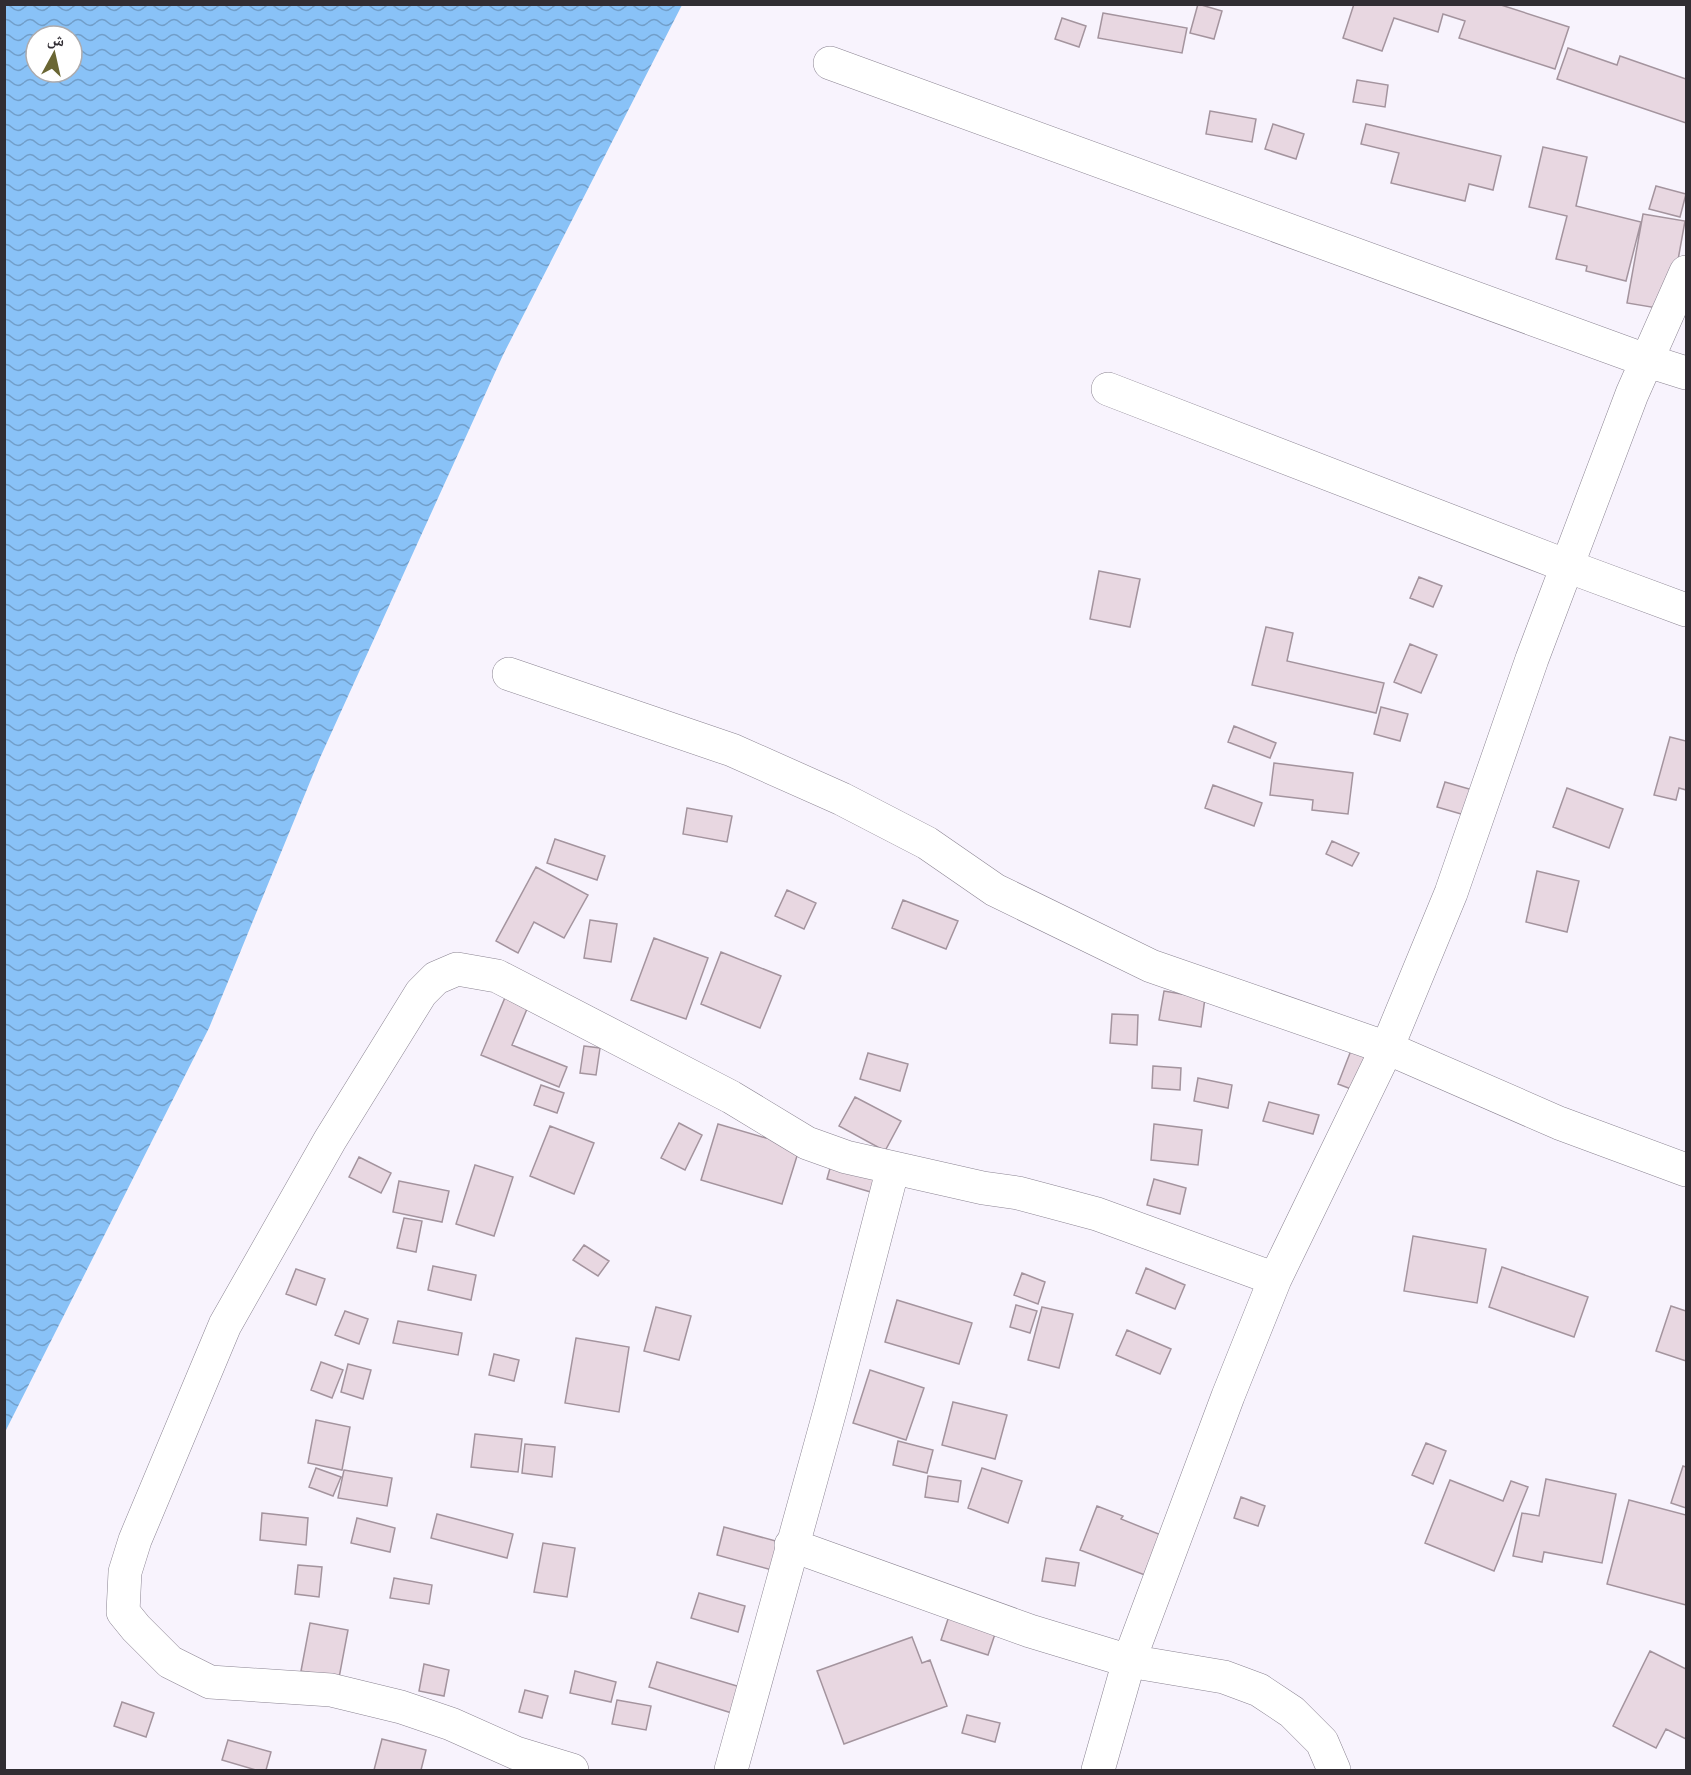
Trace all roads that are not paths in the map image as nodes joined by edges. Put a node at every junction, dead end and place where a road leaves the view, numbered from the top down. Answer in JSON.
{"nodes":[{"id":1,"x":830,"y":63,"type":"dead end"},
{"id":2,"x":1686,"y":272,"type":"edge"},
{"id":3,"x":1648,"y":361,"type":"junction"},
{"id":4,"x":1686,"y":373,"type":"edge"},
{"id":5,"x":1108,"y":389,"type":"dead end"},
{"id":6,"x":1567,"y":566,"type":"junction"},
{"id":7,"x":1686,"y":610,"type":"edge"},
{"id":8,"x":509,"y":674,"type":"dead end"},
{"id":9,"x":1387,"y":1048,"type":"junction"},
{"id":10,"x":893,"y":1168,"type":"junction"},
{"id":11,"x":1686,"y":1170,"type":"edge"},
{"id":12,"x":1275,"y":1279,"type":"junction"},
{"id":13,"x":791,"y":1545,"type":"junction"},
{"id":14,"x":1129,"y":1661,"type":"junction"},
{"id":15,"x":572,"y":1770,"type":"edge"},
{"id":16,"x":730,"y":1770,"type":"edge"},
{"id":17,"x":1098,"y":1770,"type":"edge"},
{"id":18,"x":1334,"y":1770,"type":"edge"}],
"edges":[{"from":1,"to":3,"type":"street"},
{"from":2,"to":3,"type":"street"},
{"from":3,"to":4,"type":"street"},
{"from":3,"to":6,"type":"street"},
{"from":5,"to":6,"type":"street"},
{"from":6,"to":7,"type":"street"},
{"from":6,"to":9,"type":"street"},
{"from":8,"to":9,"type":"street"},
{"from":9,"to":11,"type":"street"},
{"from":9,"to":12,"type":"street"},
{"from":10,"to":12,"type":"street"},
{"from":10,"to":13,"type":"street"},
{"from":10,"to":15,"type":"street"},
{"from":12,"to":14,"type":"street"},
{"from":13,"to":14,"type":"street"},
{"from":13,"to":16,"type":"street"},
{"from":14,"to":17,"type":"street"},
{"from":14,"to":18,"type":"street"}]}
